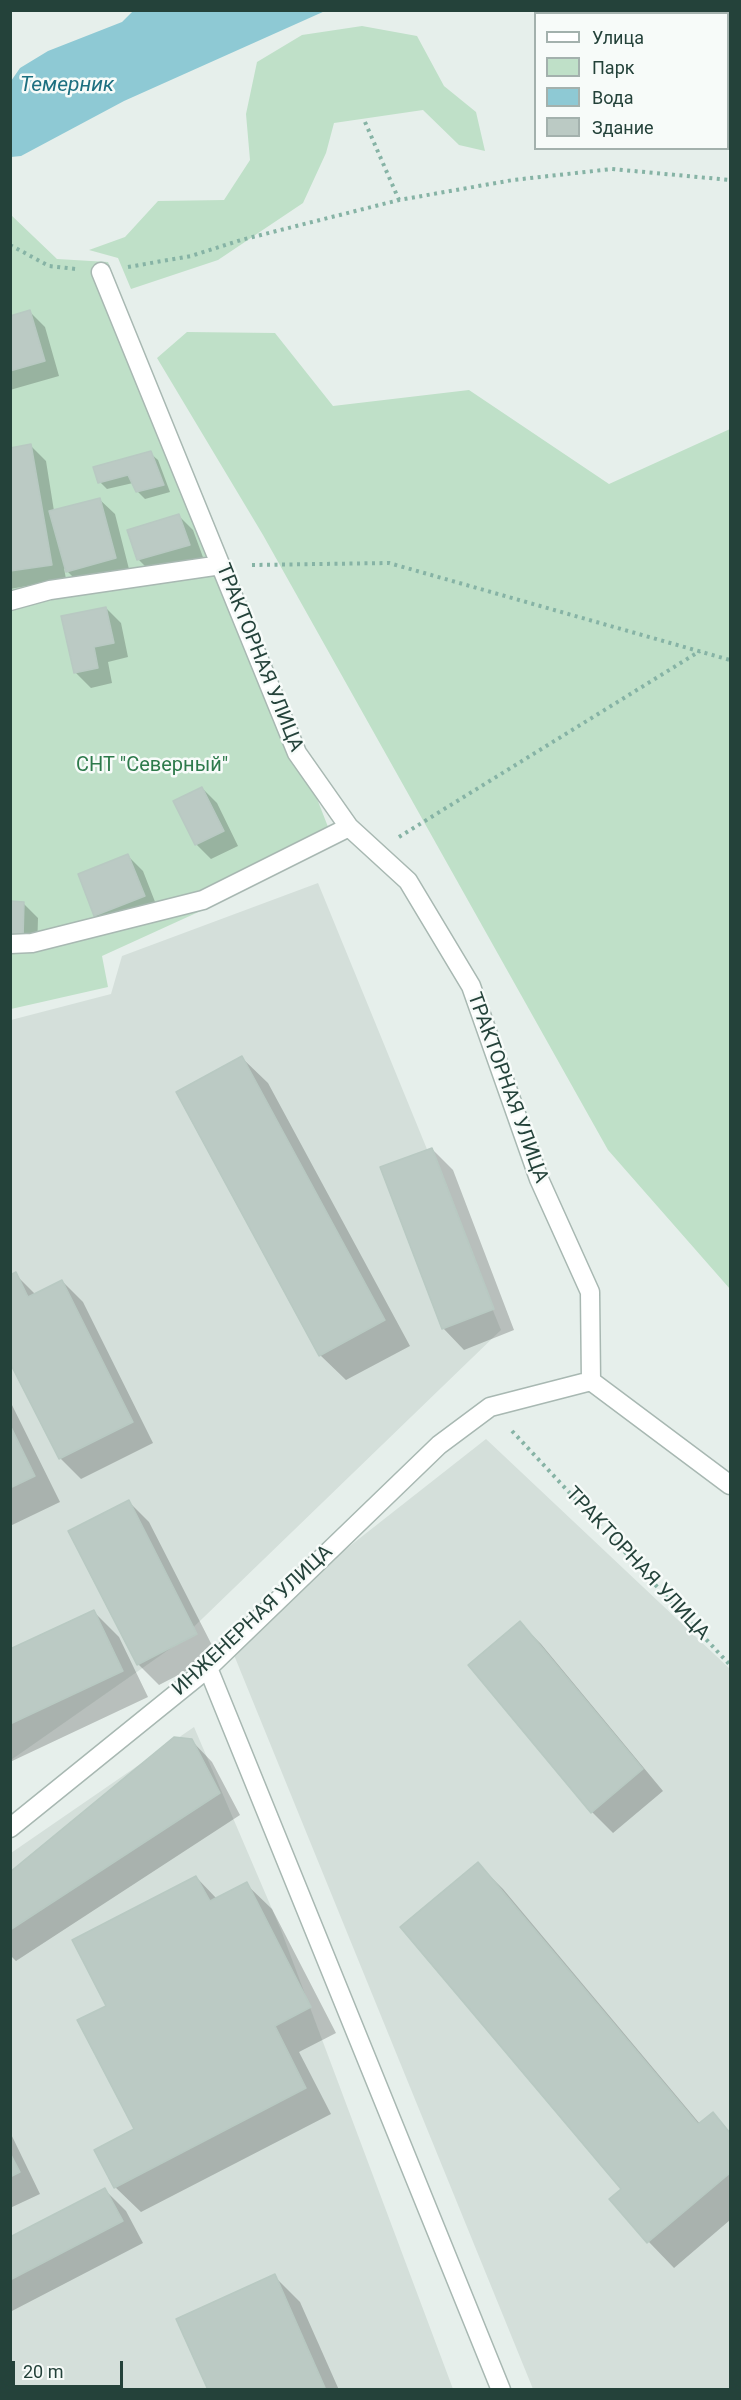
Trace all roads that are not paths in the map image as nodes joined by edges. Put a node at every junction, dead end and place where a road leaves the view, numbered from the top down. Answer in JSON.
{"nodes":[{"id":1,"x":101,"y":272,"type":"road end"},
{"id":2,"x":221,"y":565,"type":"junction"},
{"id":3,"x":10,"y":601,"type":"edge"},
{"id":4,"x":349,"y":827,"type":"junction"},
{"id":5,"x":10,"y":944,"type":"edge"},
{"id":6,"x":591,"y":1381,"type":"junction"},
{"id":7,"x":730,"y":1485,"type":"edge"},
{"id":8,"x":208,"y":1668,"type":"junction"},
{"id":9,"x":10,"y":1828,"type":"edge"},
{"id":10,"x":501,"y":2390,"type":"edge"}],
"edges":[{"from":1,"to":2,"type":"street","name":"ТРАКТОРНАЯ УЛИЦА"},
{"from":2,"to":3,"type":"street"},
{"from":2,"to":4,"type":"street","name":"ТРАКТОРНАЯ УЛИЦА"},
{"from":4,"to":5,"type":"street"},
{"from":4,"to":6,"type":"street","name":"ТРАКТОРНАЯ УЛИЦА"},
{"from":6,"to":7,"type":"street"},
{"from":6,"to":8,"type":"street","name":"ИНЖЕНЕРНАЯ УЛИЦА"},
{"from":8,"to":9,"type":"street","name":"ИНЖЕНЕРНАЯ УЛИЦА"},
{"from":8,"to":10,"type":"street"}]}
